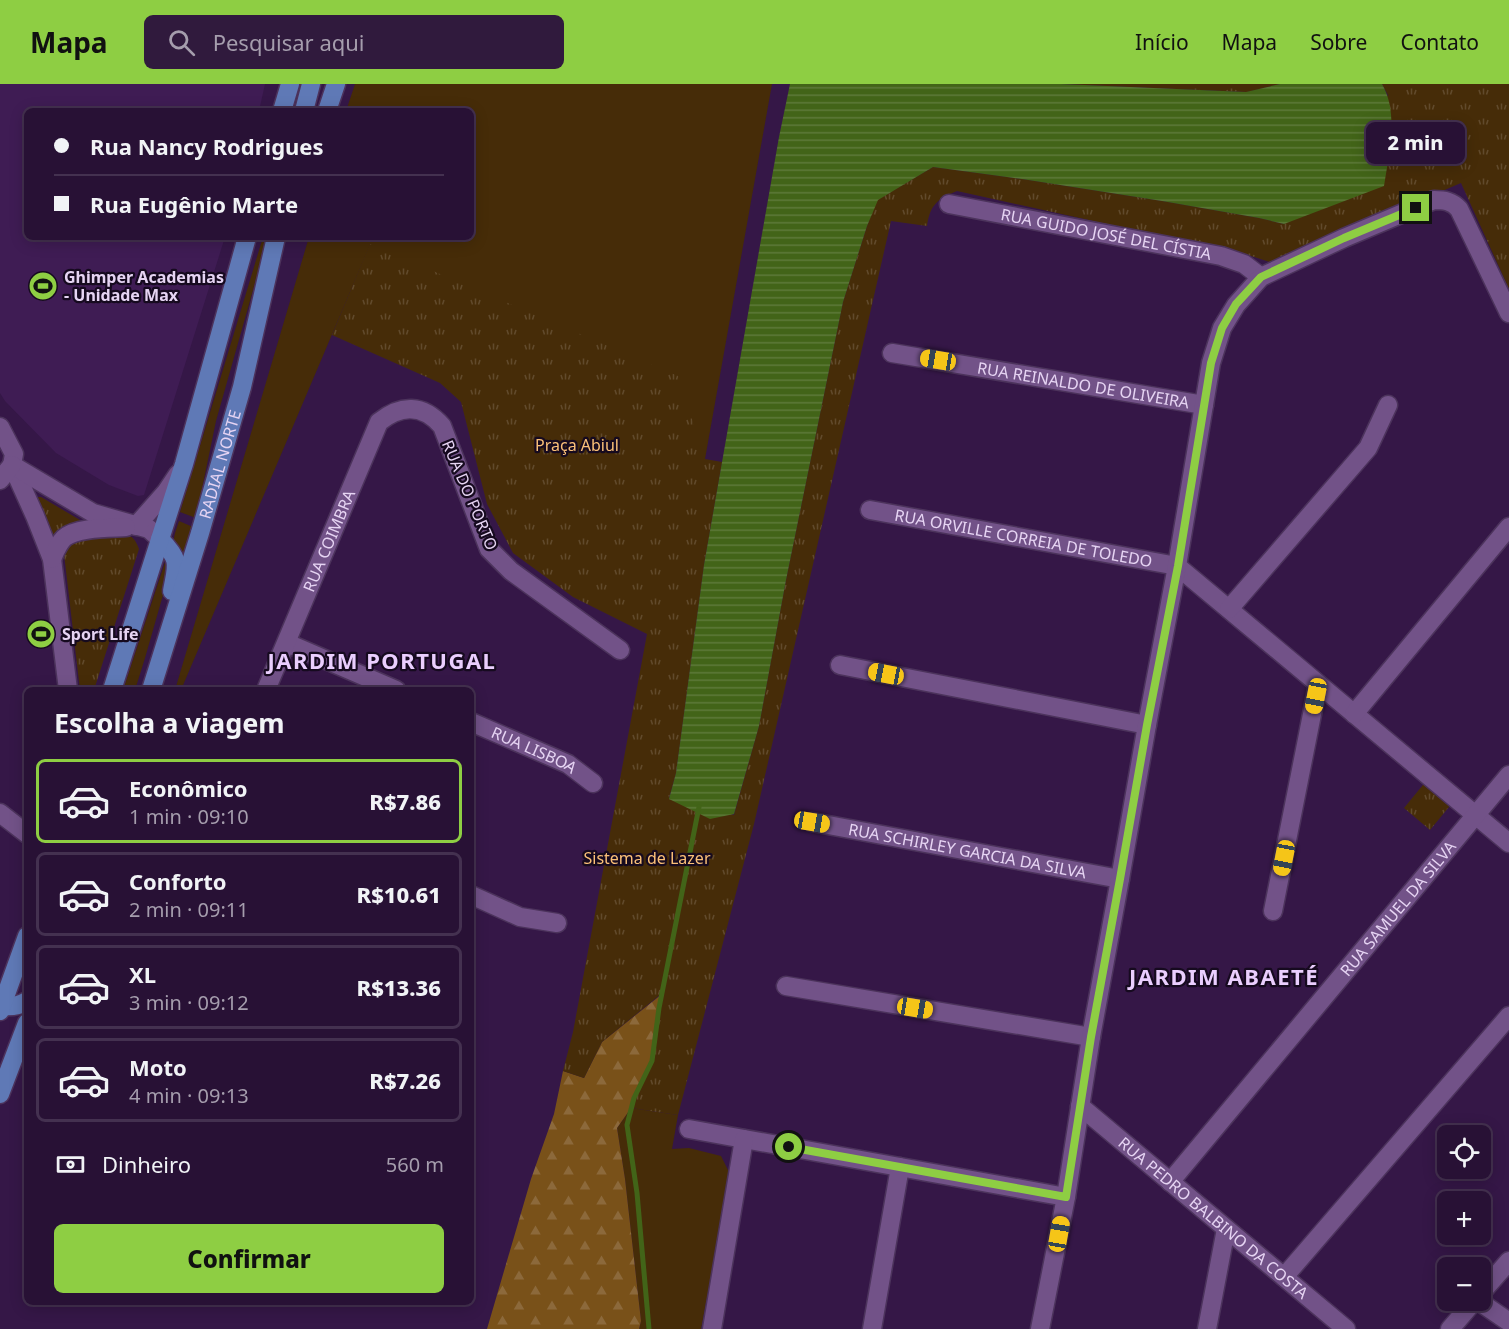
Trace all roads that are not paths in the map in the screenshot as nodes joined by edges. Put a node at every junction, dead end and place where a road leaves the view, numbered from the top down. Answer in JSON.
{"nodes":[{"id":1,"x":290,"y":84,"type":"edge"},
{"id":2,"x":311,"y":84,"type":"edge"},
{"id":3,"x":336,"y":84,"type":"edge"},
{"id":4,"x":283,"y":108,"type":"edge"},
{"id":5,"x":305,"y":108,"type":"edge"},
{"id":6,"x":328,"y":108,"type":"edge"},
{"id":7,"x":949,"y":204,"type":"dead end"},
{"id":8,"x":246,"y":240,"type":"edge"},
{"id":9,"x":275,"y":240,"type":"edge"},
{"id":10,"x":287,"y":240,"type":"edge"},
{"id":11,"x":1261,"y":277,"type":"junction"},
{"id":12,"x":1509,"y":313,"type":"edge"},
{"id":13,"x":892,"y":352,"type":"dead end"},
{"id":14,"x":242,"y":387,"type":"junction"},
{"id":15,"x":1204,"y":405,"type":"junction"},
{"id":16,"x":1388,"y":405,"type":"dead end"},
{"id":17,"x":407,"y":409,"type":"joint"},
{"id":18,"x":0,"y":427,"type":"edge"},
{"id":19,"x":184,"y":464,"type":"junction"},
{"id":20,"x":12,"y":465,"type":"junction"},
{"id":21,"x":0,"y":480,"type":"edge"},
{"id":22,"x":870,"y":510,"type":"dead end"},
{"id":23,"x":136,"y":526,"type":"junction"},
{"id":24,"x":1509,"y":527,"type":"edge"},
{"id":25,"x":160,"y":538,"type":"junction"},
{"id":26,"x":52,"y":559,"type":"junction"},
{"id":27,"x":1178,"y":566,"type":"junction"},
{"id":28,"x":1229,"y":609,"type":"junction"},
{"id":29,"x":287,"y":643,"type":"junction"},
{"id":30,"x":620,"y":650,"type":"dead end"},
{"id":31,"x":840,"y":665,"type":"dead end"},
{"id":32,"x":153,"y":683,"type":"edge"},
{"id":33,"x":1318,"y":684,"type":"junction"},
{"id":34,"x":68,"y":687,"type":"edge"},
{"id":35,"x":113,"y":687,"type":"edge"},
{"id":36,"x":267,"y":687,"type":"edge"},
{"id":37,"x":389,"y":687,"type":"edge"},
{"id":38,"x":1354,"y":714,"type":"junction"},
{"id":39,"x":474,"y":723,"type":"edge"},
{"id":40,"x":1147,"y":725,"type":"junction"},
{"id":41,"x":1509,"y":775,"type":"edge"},
{"id":42,"x":592,"y":783,"type":"dead end"},
{"id":43,"x":0,"y":813,"type":"edge"},
{"id":44,"x":1476,"y":815,"type":"junction"},
{"id":45,"x":812,"y":822,"type":"dead end"},
{"id":46,"x":24,"y":832,"type":"edge"},
{"id":47,"x":1509,"y":843,"type":"edge"},
{"id":48,"x":1120,"y":879,"type":"junction"},
{"id":49,"x":474,"y":897,"type":"edge"},
{"id":50,"x":1273,"y":911,"type":"dead end"},
{"id":51,"x":557,"y":923,"type":"dead end"},
{"id":52,"x":24,"y":944,"type":"edge"},
{"id":53,"x":786,"y":986,"type":"dead end"},
{"id":54,"x":24,"y":1003,"type":"edge"},
{"id":55,"x":1,"y":1007,"type":"edge"},
{"id":56,"x":1509,"y":1016,"type":"edge"},
{"id":57,"x":24,"y":1031,"type":"edge"},
{"id":58,"x":1091,"y":1037,"type":"junction"},
{"id":59,"x":0,"y":1094,"type":"edge"},
{"id":60,"x":1080,"y":1106,"type":"junction"},
{"id":61,"x":689,"y":1129,"type":"dead end"},
{"id":62,"x":744,"y":1139,"type":"junction"},
{"id":63,"x":900,"y":1167,"type":"junction"},
{"id":64,"x":1170,"y":1182,"type":"junction"},
{"id":65,"x":1066,"y":1197,"type":"junction"},
{"id":66,"x":1226,"y":1229,"type":"junction"},
{"id":67,"x":1509,"y":1262,"type":"edge"},
{"id":68,"x":1284,"y":1277,"type":"junction"},
{"id":69,"x":1491,"y":1282,"type":"edge"},
{"id":70,"x":1491,"y":1310,"type":"edge"},
{"id":71,"x":1466,"y":1311,"type":"edge"},
{"id":72,"x":1509,"y":1322,"type":"edge"},
{"id":73,"x":712,"y":1329,"type":"edge"},
{"id":74,"x":872,"y":1329,"type":"edge"},
{"id":75,"x":1041,"y":1329,"type":"edge"},
{"id":76,"x":1207,"y":1329,"type":"edge"},
{"id":77,"x":1346,"y":1329,"type":"edge"},
{"id":78,"x":1450,"y":1329,"type":"edge"}],
"edges":[{"from":1,"to":4,"type":"main road"},
{"from":2,"to":5,"type":"main road"},
{"from":3,"to":6,"type":"main road"},
{"from":7,"to":11,"type":"street","name":"RUA GUIDO JOSÉ DEL CÍSTIA"},
{"from":8,"to":19,"type":"main road","name":"RADIAL NORTE"},
{"from":9,"to":14,"type":"main road","name":"RADIAL NORTE"},
{"from":10,"to":14,"type":"main road"},
{"from":11,"to":12,"type":"street"},
{"from":11,"to":15,"type":"street"},
{"from":13,"to":15,"type":"street","name":"RUA REINALDO DE OLIVEIRA"},
{"from":14,"to":32,"type":"main road","name":"RADIAL NORTE"},
{"from":15,"to":27,"type":"street"},
{"from":16,"to":28,"type":"street"},
{"from":17,"to":29,"type":"street","name":"RUA COIMBRA"},
{"from":17,"to":30,"type":"street","name":"RUA DO PORTO"},
{"from":18,"to":20,"type":"street"},
{"from":19,"to":23,"type":"street","name":"RADIAL NORTE"},
{"from":19,"to":25,"type":"main road","name":"RADIAL NORTE"},
{"from":20,"to":21,"type":"street"},
{"from":20,"to":23,"type":"street"},
{"from":20,"to":26,"type":"street"},
{"from":22,"to":27,"type":"street","name":"RUA ORVILLE CORREIA DE TOLEDO"},
{"from":23,"to":25,"type":"street"},
{"from":23,"to":26,"type":"street"},
{"from":24,"to":38,"type":"street"},
{"from":25,"to":32,"type":"main road"},
{"from":25,"to":35,"type":"main road","name":"RADIAL NORTE"},
{"from":26,"to":34,"type":"street"},
{"from":27,"to":28,"type":"street","name":"RUA ORVILLE CORREIA DE TOLEDO"},
{"from":27,"to":40,"type":"street"},
{"from":28,"to":33,"type":"street","name":"RUA ORVILLE CORREIA DE TOLEDO"},
{"from":29,"to":36,"type":"street","name":"RUA COIMBRA"},
{"from":29,"to":37,"type":"street"},
{"from":31,"to":40,"type":"street"},
{"from":33,"to":38,"type":"street","name":"RUA ORVILLE CORREIA DE TOLEDO"},
{"from":33,"to":50,"type":"street"},
{"from":38,"to":44,"type":"street","name":"RUA ORVILLE CORREIA DE TOLEDO"},
{"from":39,"to":42,"type":"street","name":"RUA LISBOA"},
{"from":40,"to":48,"type":"street"},
{"from":41,"to":44,"type":"street","name":"RUA SAMUEL DA SILVA"},
{"from":43,"to":46,"type":"street"},
{"from":44,"to":47,"type":"street","name":"RUA ORVILLE CORREIA DE TOLEDO"},
{"from":44,"to":64,"type":"street","name":"RUA SAMUEL DA SILVA"},
{"from":45,"to":48,"type":"street","name":"RUA SCHIRLEY GARCIA DA SILVA"},
{"from":48,"to":58,"type":"street"},
{"from":49,"to":51,"type":"street"},
{"from":52,"to":55,"type":"main road"},
{"from":53,"to":58,"type":"street"},
{"from":54,"to":55,"type":"main road"},
{"from":56,"to":68,"type":"street"},
{"from":57,"to":59,"type":"main road"},
{"from":58,"to":60,"type":"street"},
{"from":60,"to":64,"type":"street","name":"RUA PEDRO BALBINO DA COSTA"},
{"from":60,"to":65,"type":"street"},
{"from":61,"to":62,"type":"street"},
{"from":62,"to":63,"type":"street"},
{"from":62,"to":73,"type":"street"},
{"from":63,"to":65,"type":"street"},
{"from":63,"to":74,"type":"street"},
{"from":64,"to":66,"type":"street","name":"RUA PEDRO BALBINO DA COSTA"},
{"from":65,"to":75,"type":"street"},
{"from":66,"to":68,"type":"street","name":"RUA PEDRO BALBINO DA COSTA"},
{"from":66,"to":76,"type":"street"},
{"from":67,"to":69,"type":"street"},
{"from":68,"to":77,"type":"street","name":"RUA PEDRO BALBINO DA COSTA"},
{"from":70,"to":72,"type":"street"},
{"from":71,"to":78,"type":"street"}]}
